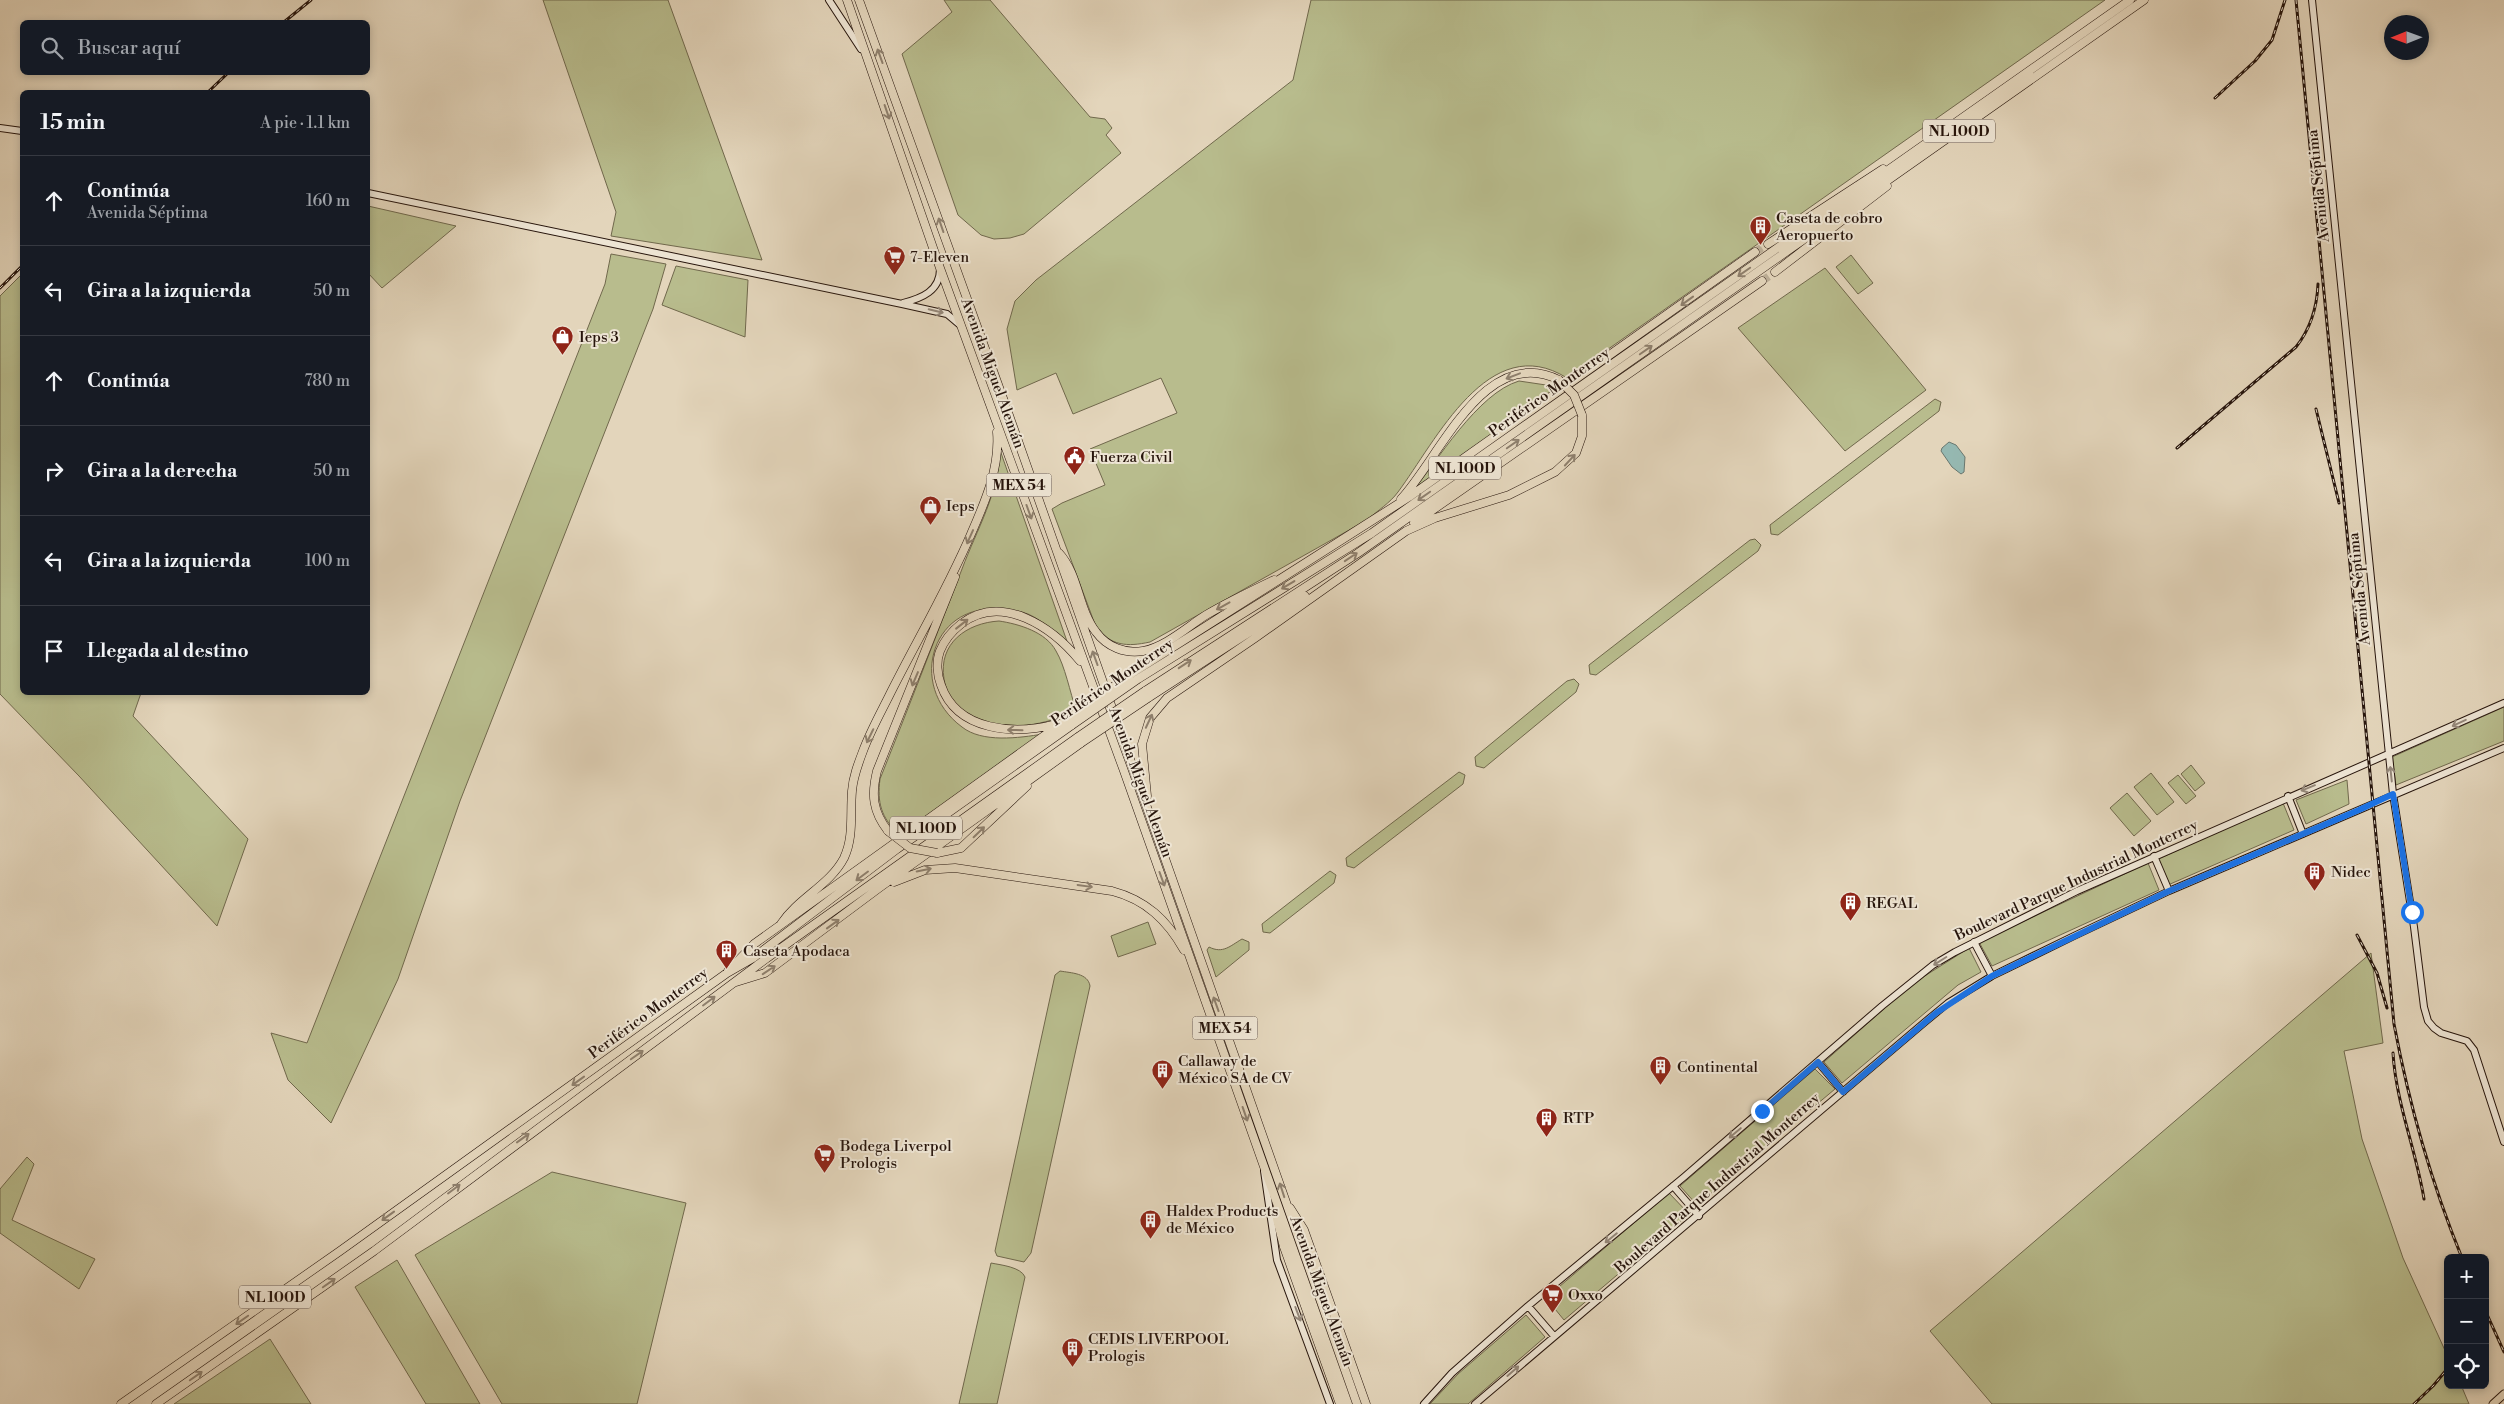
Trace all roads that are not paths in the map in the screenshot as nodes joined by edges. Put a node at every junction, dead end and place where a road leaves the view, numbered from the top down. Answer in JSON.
{"nodes":[{"id":1,"x":829,"y":0,"type":"edge"},
{"id":2,"x":847,"y":0,"type":"edge"},
{"id":3,"x":860,"y":0,"type":"edge"},
{"id":4,"x":2130,"y":0,"type":"edge"},
{"id":5,"x":2144,"y":0,"type":"edge"},
{"id":6,"x":2312,"y":0,"type":"edge"},
{"id":7,"x":876,"y":81,"type":"junction"},
{"id":8,"x":0,"y":128,"type":"edge"},
{"id":9,"x":20,"y":131,"type":"edge"},
{"id":10,"x":1902,"y":166,"type":"junction"},
{"id":11,"x":370,"y":193,"type":"edge"},
{"id":12,"x":1768,"y":244,"type":"tunnel mouth"},
{"id":13,"x":1755,"y":252,"type":"tunnel mouth"},
{"id":14,"x":940,"y":268,"type":"junction"},
{"id":15,"x":1775,"y":272,"type":"tunnel mouth"},
{"id":16,"x":1762,"y":281,"type":"tunnel mouth"},
{"id":17,"x":902,"y":304,"type":"junction"},
{"id":18,"x":963,"y":330,"type":"junction"},
{"id":19,"x":996,"y":423,"type":"junction"},
{"id":20,"x":1387,"y":512,"type":"junction"},
{"id":21,"x":1406,"y":531,"type":"junction"},
{"id":22,"x":1056,"y":550,"type":"junction"},
{"id":23,"x":1314,"y":560,"type":"junction"},
{"id":24,"x":956,"y":568,"type":"junction"},
{"id":25,"x":1348,"y":571,"type":"junction"},
{"id":26,"x":1084,"y":665,"type":"junction"},
{"id":27,"x":1136,"y":676,"type":"junction"},
{"id":28,"x":1146,"y":694,"type":"junction"},
{"id":29,"x":2504,"y":703,"type":"edge"},
{"id":30,"x":1068,"y":722,"type":"junction"},
{"id":31,"x":1080,"y":740,"type":"junction"},
{"id":32,"x":2504,"y":748,"type":"edge"},
{"id":33,"x":2389,"y":755,"type":"junction"},
{"id":34,"x":1043,"y":770,"type":"junction"},
{"id":35,"x":2393,"y":794,"type":"junction"},
{"id":36,"x":2288,"y":796,"type":"junction"},
{"id":37,"x":1147,"y":803,"type":"junction"},
{"id":38,"x":2303,"y":834,"type":"junction"},
{"id":39,"x":2154,"y":856,"type":"junction"},
{"id":40,"x":2169,"y":891,"type":"junction"},
{"id":41,"x":866,"y":900,"type":"junction"},
{"id":42,"x":782,"y":924,"type":"junction"},
{"id":43,"x":1974,"y":942,"type":"junction"},
{"id":44,"x":1195,"y":969,"type":"junction"},
{"id":45,"x":727,"y":973,"type":"junction"},
{"id":46,"x":1992,"y":976,"type":"junction"},
{"id":47,"x":734,"y":982,"type":"junction"},
{"id":48,"x":1818,"y":1062,"type":"junction"},
{"id":49,"x":1843,"y":1092,"type":"junction"},
{"id":50,"x":2504,"y":1142,"type":"edge"},
{"id":51,"x":1264,"y":1166,"type":"junction"},
{"id":52,"x":1673,"y":1186,"type":"junction"},
{"id":53,"x":1273,"y":1194,"type":"junction"},
{"id":54,"x":1288,"y":1206,"type":"junction"},
{"id":55,"x":1699,"y":1216,"type":"junction"},
{"id":56,"x":1528,"y":1306,"type":"junction"},
{"id":57,"x":1554,"y":1336,"type":"junction"},
{"id":58,"x":1319,"y":1371,"type":"junction"},
{"id":59,"x":1437,"y":1389,"type":"junction"},
{"id":60,"x":1335,"y":1391,"type":"junction"},
{"id":61,"x":2504,"y":1394,"type":"edge"},
{"id":62,"x":2504,"y":1399,"type":"edge"},
{"id":63,"x":121,"y":1404,"type":"edge"},
{"id":64,"x":156,"y":1404,"type":"edge"},
{"id":65,"x":1330,"y":1404,"type":"edge"},
{"id":66,"x":1340,"y":1404,"type":"edge"},
{"id":67,"x":1348,"y":1404,"type":"edge"},
{"id":68,"x":1358,"y":1404,"type":"edge"},
{"id":69,"x":1366,"y":1404,"type":"edge"},
{"id":70,"x":1420,"y":1404,"type":"edge"},
{"id":71,"x":1424,"y":1404,"type":"edge"},
{"id":72,"x":1476,"y":1404,"type":"edge"},
{"id":73,"x":2493,"y":1404,"type":"edge"},
{"id":74,"x":2498,"y":1404,"type":"edge"}],
"edges":[{"from":1,"to":7,"type":"street"},
{"from":2,"to":7,"type":"highway","name":"Avenida Miguel Alemán","number":"MEX 54"},
{"from":22,"to":3,"type":"highway","name":"Avenida Miguel Alemán","number":"MEX 54","one_way":true},
{"from":4,"to":10,"type":"highway","name":"Periférico Monterrey","number":"NL 100D"},
{"from":5,"to":10,"type":"highway","name":"Periférico Monterrey","number":"NL 100D"},
{"from":6,"to":33,"type":"street","name":"Avenida Séptima"},
{"from":7,"to":14,"type":"highway","name":"Avenida Miguel Alemán","number":"MEX 54","one_way":true},
{"from":8,"to":9,"type":"street"},
{"from":10,"to":12,"type":"highway"},
{"from":10,"to":15,"type":"highway"},
{"from":10,"to":27,"type":"highway","name":"Periférico Monterrey","number":"NL 100D","one_way":true},
{"from":28,"to":10,"type":"highway","name":"Periférico Monterrey","number":"NL 100D","one_way":true},
{"from":11,"to":17,"type":"street"},
{"from":13,"to":20,"type":"highway","one_way":true},
{"from":14,"to":17,"type":"street"},
{"from":14,"to":18,"type":"highway","name":"Avenida Miguel Alemán","number":"MEX 54"},
{"from":16,"to":21,"type":"highway"},
{"from":17,"to":18,"type":"street","one_way":true},
{"from":18,"to":19,"type":"highway","name":"Avenida Miguel Alemán","number":"MEX 54"},
{"from":19,"to":24,"type":"highway","one_way":true},
{"from":19,"to":26,"type":"highway","name":"Avenida Miguel Alemán","number":"MEX 54","one_way":true},
{"from":21,"to":20,"type":"highway","one_way":true,"bridge":true},
{"from":20,"to":23,"type":"highway"},
{"from":21,"to":25,"type":"highway"},
{"from":23,"to":22,"type":"highway","one_way":true},
{"from":37,"to":22,"type":"highway","name":"Avenida Miguel Alemán","number":"MEX 54","one_way":true},
{"from":23,"to":27,"type":"highway"},
{"from":24,"to":34,"type":"highway","one_way":true,"bridge":true},
{"from":24,"to":42,"type":"highway","one_way":true},
{"from":25,"to":28,"type":"highway"},
{"from":37,"to":25,"type":"highway","one_way":true},
{"from":30,"to":26,"type":"highway","one_way":true},
{"from":26,"to":44,"type":"highway","name":"Avenida Miguel Alemán","number":"MEX 54","one_way":true},
{"from":27,"to":30,"type":"highway","name":"Periférico Monterrey","number":"NL 100D","bridge":true},
{"from":28,"to":31,"type":"highway","name":"Periférico Monterrey","number":"NL 100D","bridge":true},
{"from":29,"to":33,"type":"street","name":"Boulevard Parque Industrial Monterrey","one_way":true},
{"from":30,"to":42,"type":"highway"},
{"from":30,"to":45,"type":"highway","name":"Periférico Monterrey","number":"NL 100D","one_way":true},
{"from":31,"to":34,"type":"highway"},
{"from":31,"to":47,"type":"highway","name":"Periférico Monterrey","number":"NL 100D"},
{"from":32,"to":35,"type":"street","name":"Boulevard Parque Industrial Monterrey"},
{"from":35,"to":33,"type":"street","name":"Avenida Séptima","one_way":true},
{"from":33,"to":36,"type":"street","name":"Boulevard Parque Industrial Monterrey","one_way":true},
{"from":34,"to":41,"type":"highway"},
{"from":35,"to":38,"type":"street","name":"Boulevard Parque Industrial Monterrey"},
{"from":35,"to":50,"type":"street","name":"Avenida Séptima"},
{"from":36,"to":38,"type":"street"},
{"from":36,"to":39,"type":"street","name":"Boulevard Parque Industrial Monterrey"},
{"from":54,"to":37,"type":"highway","name":"Avenida Miguel Alemán","number":"MEX 54","one_way":true},
{"from":38,"to":40,"type":"street","name":"Boulevard Parque Industrial Monterrey"},
{"from":39,"to":40,"type":"street"},
{"from":39,"to":43,"type":"street","name":"Boulevard Parque Industrial Monterrey"},
{"from":40,"to":46,"type":"street","name":"Boulevard Parque Industrial Monterrey"},
{"from":41,"to":44,"type":"highway","one_way":true},
{"from":47,"to":41,"type":"highway","one_way":true},
{"from":42,"to":45,"type":"highway"},
{"from":43,"to":46,"type":"street"},
{"from":43,"to":48,"type":"street","name":"Boulevard Parque Industrial Monterrey","one_way":true},
{"from":44,"to":51,"type":"highway","name":"Avenida Miguel Alemán","number":"MEX 54","one_way":true},
{"from":45,"to":63,"type":"highway","name":"Periférico Monterrey","number":"NL 100D","one_way":true},
{"from":46,"to":49,"type":"street","name":"Boulevard Parque Industrial Monterrey"},
{"from":64,"to":47,"type":"highway","name":"Periférico Monterrey","number":"NL 100D","one_way":true},
{"from":48,"to":49,"type":"street"},
{"from":48,"to":52,"type":"street","name":"Boulevard Parque Industrial Monterrey","one_way":true},
{"from":49,"to":55,"type":"street","name":"Boulevard Parque Industrial Monterrey"},
{"from":51,"to":53,"type":"highway","name":"Avenida Miguel Alemán","number":"MEX 54"},
{"from":51,"to":58,"type":"street","one_way":true},
{"from":52,"to":55,"type":"street"},
{"from":52,"to":56,"type":"street","name":"Boulevard Parque Industrial Monterrey","one_way":true},
{"from":53,"to":60,"type":"highway"},
{"from":53,"to":67,"type":"highway","name":"Avenida Miguel Alemán","number":"MEX 54"},
{"from":54,"to":68,"type":"highway","name":"Avenida Miguel Alemán","number":"MEX 54"},
{"from":54,"to":69,"type":"highway"},
{"from":55,"to":57,"type":"street","name":"Boulevard Parque Industrial Monterrey"},
{"from":56,"to":57,"type":"street"},
{"from":56,"to":59,"type":"street","name":"Boulevard Parque Industrial Monterrey"},
{"from":72,"to":57,"type":"street","name":"Boulevard Parque Industrial Monterrey","one_way":true},
{"from":58,"to":60,"type":"street"},
{"from":58,"to":65,"type":"street"},
{"from":59,"to":70,"type":"street"},
{"from":59,"to":71,"type":"street","name":"Boulevard Parque Industrial Monterrey"},
{"from":60,"to":66,"type":"highway"},
{"from":61,"to":73,"type":"main road"},
{"from":62,"to":74,"type":"main road"}]}
